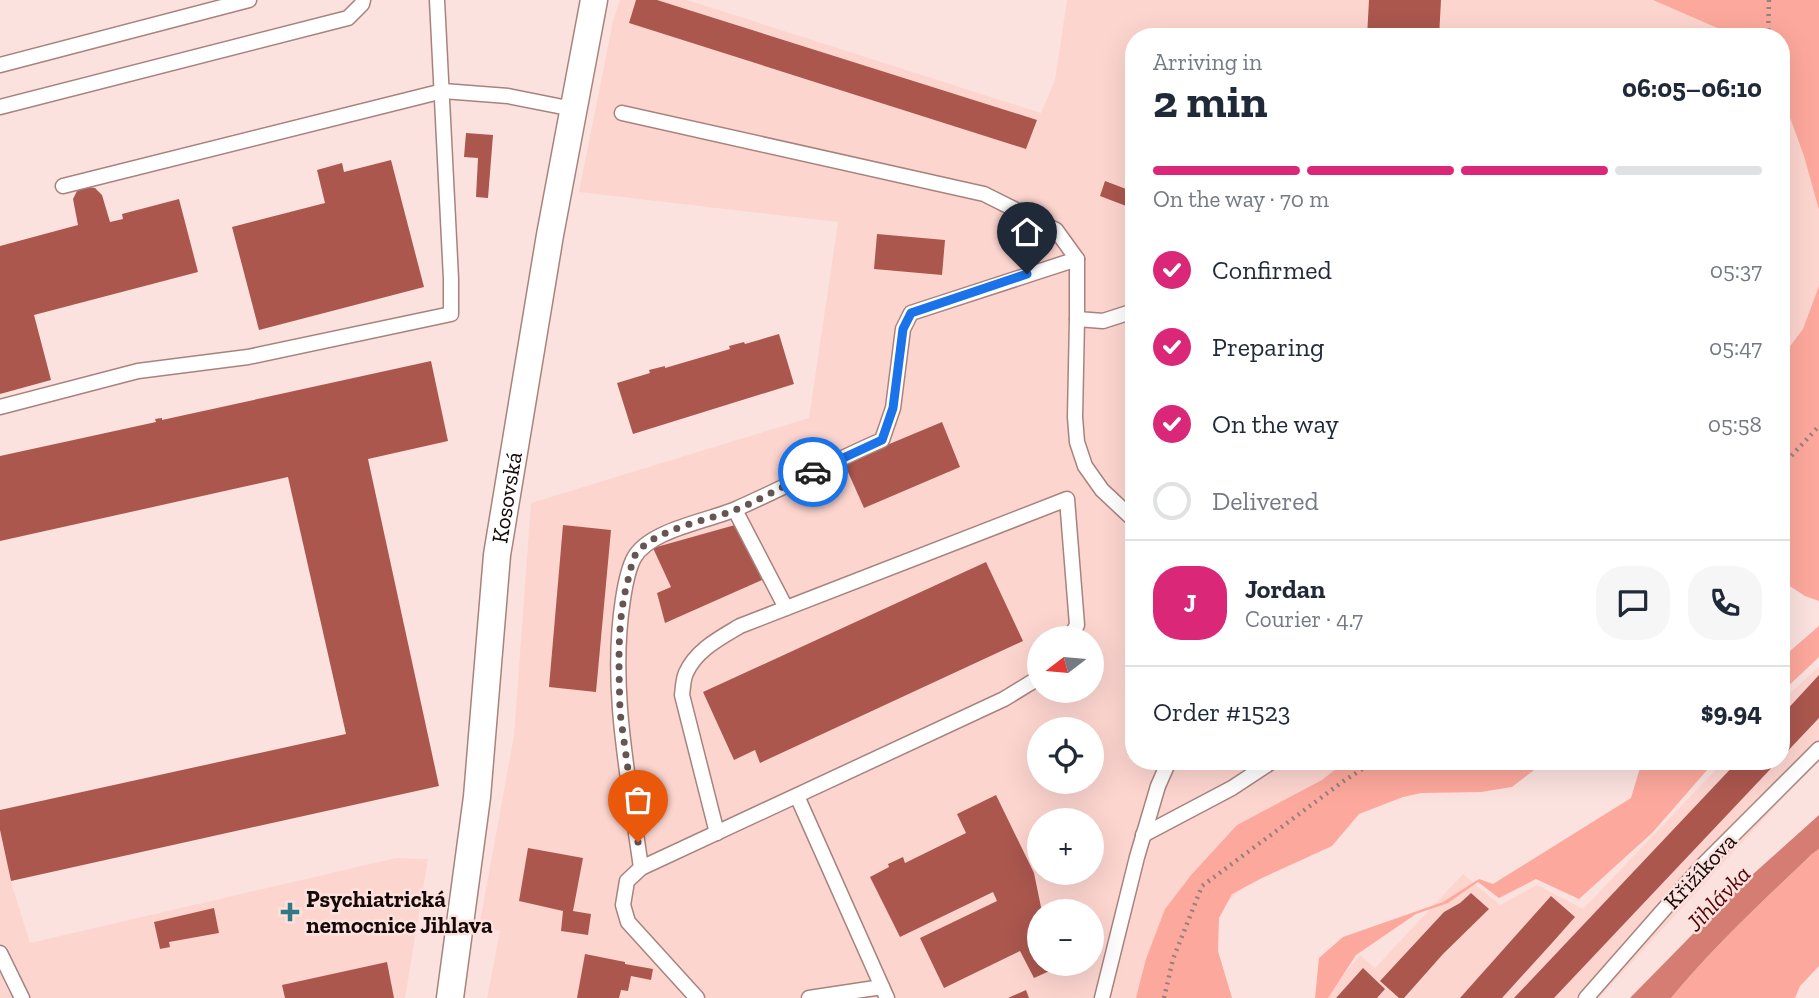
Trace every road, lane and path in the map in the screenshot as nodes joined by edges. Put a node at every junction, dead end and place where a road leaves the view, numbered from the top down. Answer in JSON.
{"nodes":[{"id":1,"x":249,"y":0,"type":"edge"},
{"id":2,"x":363,"y":0,"type":"edge"},
{"id":3,"x":437,"y":0,"type":"edge"},
{"id":4,"x":594,"y":0,"type":"edge"},
{"id":5,"x":1769,"y":0,"type":"edge"},
{"id":6,"x":1769,"y":28,"type":"edge"},
{"id":7,"x":0,"y":65,"type":"edge"},
{"id":8,"x":443,"y":91,"type":"junction"},
{"id":9,"x":0,"y":107,"type":"edge"},
{"id":10,"x":573,"y":109,"type":"junction"},
{"id":11,"x":622,"y":113,"type":"dead end"},
{"id":12,"x":63,"y":186,"type":"dead end"},
{"id":13,"x":1077,"y":259,"type":"junction"},
{"id":14,"x":1125,"y":314,"type":"edge"},
{"id":15,"x":1077,"y":319,"type":"junction"},
{"id":16,"x":0,"y":407,"type":"edge"},
{"id":17,"x":1819,"y":426,"type":"edge"},
{"id":18,"x":1790,"y":457,"type":"edge"},
{"id":19,"x":735,"y":510,"type":"junction"},
{"id":20,"x":1125,"y":512,"type":"edge"},
{"id":21,"x":786,"y":608,"type":"junction"},
{"id":22,"x":1076,"y":626,"type":"edge"},
{"id":23,"x":1027,"y":685,"type":"edge"},
{"id":24,"x":1819,"y":749,"type":"edge"},
{"id":25,"x":1165,"y":770,"type":"edge"},
{"id":26,"x":1259,"y":770,"type":"edge"},
{"id":27,"x":1361,"y":770,"type":"edge"},
{"id":28,"x":797,"y":796,"type":"junction"},
{"id":29,"x":717,"y":833,"type":"junction"},
{"id":30,"x":1143,"y":835,"type":"junction"},
{"id":31,"x":641,"y":868,"type":"junction"},
{"id":32,"x":0,"y":953,"type":"edge"},
{"id":33,"x":884,"y":993,"type":"edge"},
{"id":34,"x":22,"y":998,"type":"edge"},
{"id":35,"x":450,"y":998,"type":"edge"},
{"id":36,"x":697,"y":998,"type":"edge"},
{"id":37,"x":809,"y":998,"type":"edge"},
{"id":38,"x":1102,"y":998,"type":"edge"},
{"id":39,"x":1164,"y":998,"type":"edge"},
{"id":40,"x":1586,"y":998,"type":"edge"}],
"edges":[{"from":1,"to":7,"type":"lane"},
{"from":2,"to":9,"type":"lane"},
{"from":3,"to":8,"type":"lane"},
{"from":4,"to":10,"type":"street","name":"Kosovská"},
{"from":5,"to":6,"type":"path"},
{"from":8,"to":10,"type":"lane"},
{"from":8,"to":12,"type":"lane"},
{"from":8,"to":16,"type":"lane"},
{"from":10,"to":35,"type":"street","name":"Kosovská"},
{"from":11,"to":13,"type":"lane"},
{"from":13,"to":15,"type":"lane"},
{"from":13,"to":19,"type":"lane"},
{"from":14,"to":15,"type":"lane"},
{"from":15,"to":20,"type":"lane"},
{"from":17,"to":18,"type":"path"},
{"from":19,"to":21,"type":"lane"},
{"from":19,"to":31,"type":"lane"},
{"from":21,"to":22,"type":"lane"},
{"from":21,"to":29,"type":"lane"},
{"from":23,"to":28,"type":"lane"},
{"from":24,"to":40,"type":"lane","name":"Křižíkova"},
{"from":25,"to":30,"type":"lane"},
{"from":26,"to":30,"type":"lane"},
{"from":27,"to":39,"type":"path"},
{"from":28,"to":29,"type":"lane"},
{"from":28,"to":33,"type":"lane"},
{"from":29,"to":31,"type":"lane"},
{"from":30,"to":38,"type":"lane"},
{"from":31,"to":36,"type":"lane"},
{"from":32,"to":34,"type":"lane"},
{"from":33,"to":37,"type":"lane"}]}
